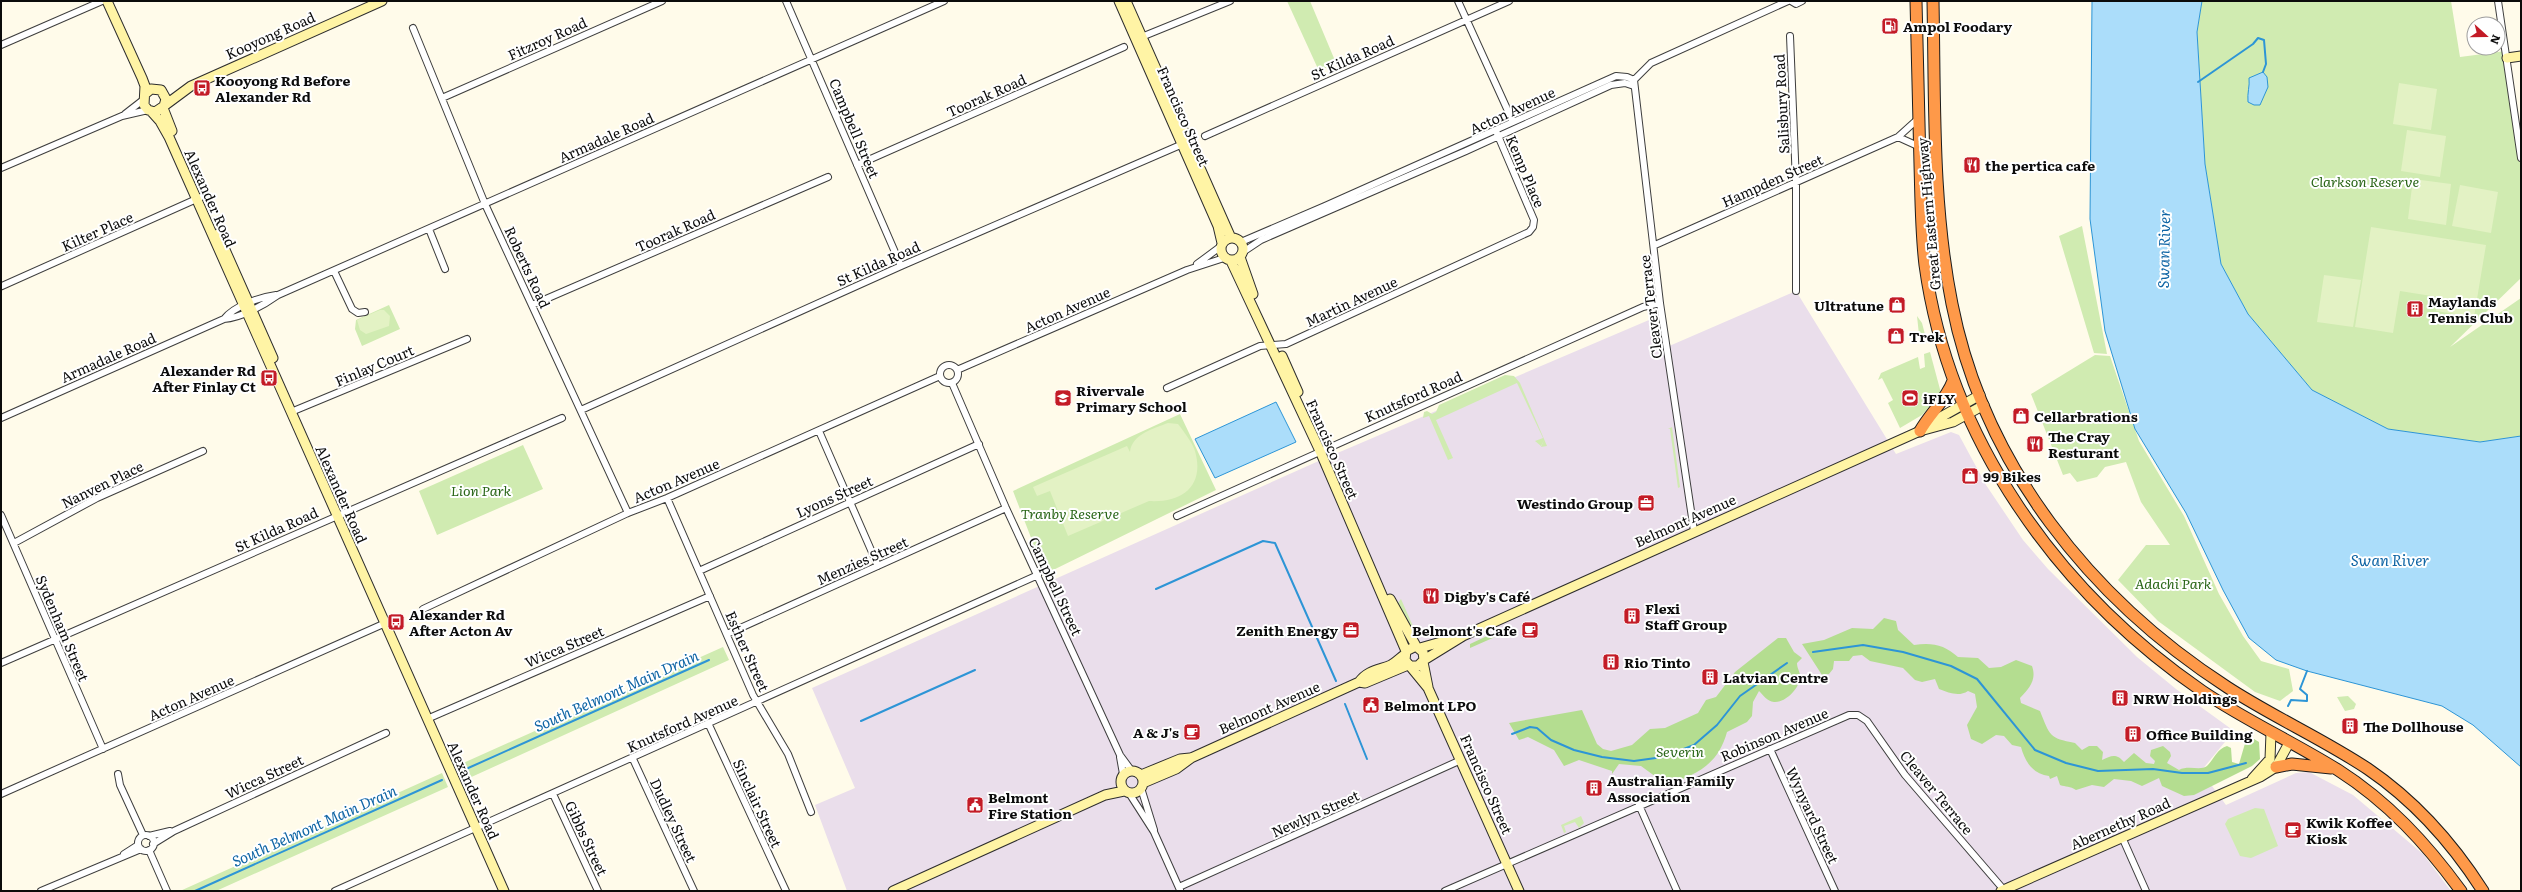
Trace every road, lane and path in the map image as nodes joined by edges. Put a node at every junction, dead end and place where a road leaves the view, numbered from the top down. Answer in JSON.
{"nodes":[{"id":1,"x":102,"y":1,"type":"edge"},
{"id":2,"x":107,"y":1,"type":"edge"},
{"id":3,"x":112,"y":1,"type":"edge"},
{"id":4,"x":382,"y":1,"type":"edge"},
{"id":5,"x":662,"y":1,"type":"edge"},
{"id":6,"x":786,"y":1,"type":"edge"},
{"id":7,"x":944,"y":1,"type":"edge"},
{"id":8,"x":1119,"y":1,"type":"edge"},
{"id":9,"x":1126,"y":1,"type":"edge"},
{"id":10,"x":1230,"y":1,"type":"edge"},
{"id":11,"x":1458,"y":1,"type":"edge"},
{"id":12,"x":1509,"y":1,"type":"edge"},
{"id":13,"x":1790,"y":1,"type":"edge"},
{"id":14,"x":1802,"y":1,"type":"edge"},
{"id":15,"x":1916,"y":1,"type":"edge"},
{"id":16,"x":1932,"y":1,"type":"edge"},
{"id":17,"x":2498,"y":1,"type":"edge"},
{"id":18,"x":1467,"y":20,"type":"junction"},
{"id":19,"x":413,"y":28,"type":"dead end"},
{"id":20,"x":1790,"y":36,"type":"dead end"},
{"id":21,"x":1139,"y":38,"type":"junction"},
{"id":22,"x":1,"y":45,"type":"edge"},
{"id":23,"x":1124,"y":47,"type":"dead end"},
{"id":24,"x":2521,"y":56,"type":"edge"},
{"id":25,"x":2508,"y":58,"type":"junction"},
{"id":26,"x":812,"y":59,"type":"junction"},
{"id":27,"x":1634,"y":83,"type":"junction"},
{"id":28,"x":191,"y":86,"type":"junction"},
{"id":29,"x":159,"y":91,"type":"junction"},
{"id":30,"x":144,"y":97,"type":"junction"},
{"id":31,"x":442,"y":98,"type":"junction"},
{"id":32,"x":164,"y":107,"type":"junction"},
{"id":33,"x":150,"y":111,"type":"junction"},
{"id":34,"x":122,"y":116,"type":"junction"},
{"id":35,"x":1919,"y":118,"type":"junction"},
{"id":36,"x":1513,"y":122,"type":"junction"},
{"id":37,"x":1497,"y":134,"type":"junction"},
{"id":38,"x":1205,"y":136,"type":"dead end"},
{"id":39,"x":1898,"y":137,"type":"junction"},
{"id":40,"x":1185,"y":143,"type":"junction"},
{"id":41,"x":1920,"y":147,"type":"junction"},
{"id":42,"x":2521,"y":158,"type":"edge"},
{"id":43,"x":857,"y":165,"type":"junction"},
{"id":44,"x":1,"y":168,"type":"edge"},
{"id":45,"x":828,"y":177,"type":"dead end"},
{"id":46,"x":1796,"y":182,"type":"junction"},
{"id":47,"x":199,"y":199,"type":"junction"},
{"id":48,"x":485,"y":204,"type":"junction"},
{"id":49,"x":1534,"y":220,"type":"joint"},
{"id":50,"x":429,"y":229,"type":"junction"},
{"id":51,"x":1231,"y":238,"type":"junction"},
{"id":52,"x":1240,"y":242,"type":"junction"},
{"id":53,"x":1221,"y":245,"type":"junction"},
{"id":54,"x":1655,"y":245,"type":"junction"},
{"id":55,"x":1242,"y":254,"type":"junction"},
{"id":56,"x":1227,"y":259,"type":"junction"},
{"id":57,"x":901,"y":266,"type":"junction"},
{"id":58,"x":445,"y":269,"type":"dead end"},
{"id":59,"x":1187,"y":270,"type":"junction"},
{"id":60,"x":334,"y":271,"type":"junction"},
{"id":61,"x":2,"y":286,"type":"dead end"},
{"id":62,"x":1796,"y":291,"type":"dead end"},
{"id":63,"x":1660,"y":303,"type":"junction"},
{"id":64,"x":532,"y":305,"type":"junction"},
{"id":65,"x":247,"y":308,"type":"junction"},
{"id":66,"x":365,"y":312,"type":"dead end"},
{"id":67,"x":467,"y":339,"type":"dead end"},
{"id":68,"x":1274,"y":344,"type":"junction"},
{"id":69,"x":957,"y":370,"type":"junction"},
{"id":70,"x":940,"y":376,"type":"junction"},
{"id":71,"x":1953,"y":381,"type":"junction"},
{"id":72,"x":952,"y":383,"type":"junction"},
{"id":73,"x":1167,"y":388,"type":"dead end"},
{"id":74,"x":1982,"y":400,"type":"junction"},
{"id":75,"x":581,"y":410,"type":"junction"},
{"id":76,"x":1965,"y":410,"type":"junction"},
{"id":77,"x":293,"y":411,"type":"junction"},
{"id":78,"x":1,"y":418,"type":"edge"},
{"id":79,"x":562,"y":418,"type":"dead end"},
{"id":80,"x":819,"y":431,"type":"junction"},
{"id":81,"x":1920,"y":431,"type":"junction"},
{"id":82,"x":979,"y":444,"type":"junction"},
{"id":83,"x":1322,"y":450,"type":"junction"},
{"id":84,"x":203,"y":451,"type":"dead end"},
{"id":85,"x":667,"y":498,"type":"junction"},
{"id":86,"x":849,"y":502,"type":"junction"},
{"id":87,"x":1006,"y":508,"type":"junction"},
{"id":88,"x":628,"y":513,"type":"junction"},
{"id":89,"x":339,"y":514,"type":"junction"},
{"id":90,"x":1,"y":515,"type":"edge"},
{"id":91,"x":1177,"y":516,"type":"dead end"},
{"id":92,"x":1694,"y":531,"type":"junction"},
{"id":93,"x":14,"y":544,"type":"junction"},
{"id":94,"x":878,"y":566,"type":"junction"},
{"id":95,"x":699,"y":571,"type":"junction"},
{"id":96,"x":1038,"y":575,"type":"junction"},
{"id":97,"x":710,"y":596,"type":"junction"},
{"id":98,"x":423,"y":609,"type":"dead end"},
{"id":99,"x":387,"y":622,"type":"junction"},
{"id":100,"x":727,"y":634,"type":"junction"},
{"id":101,"x":1461,"y":637,"type":"junction"},
{"id":102,"x":54,"y":640,"type":"junction"},
{"id":103,"x":1418,"y":647,"type":"junction"},
{"id":104,"x":1405,"y":653,"type":"junction"},
{"id":105,"x":1423,"y":661,"type":"junction"},
{"id":106,"x":1,"y":663,"type":"edge"},
{"id":107,"x":1410,"y":665,"type":"junction"},
{"id":108,"x":1359,"y":682,"type":"junction"},
{"id":109,"x":1428,"y":688,"type":"junction"},
{"id":110,"x":757,"y":703,"type":"junction"},
{"id":111,"x":2255,"y":706,"type":"junction"},
{"id":112,"x":1849,"y":715,"type":"joint"},
{"id":113,"x":430,"y":718,"type":"junction"},
{"id":114,"x":709,"y":725,"type":"junction"},
{"id":115,"x":386,"y":733,"type":"dead end"},
{"id":116,"x":2271,"y":733,"type":"junction"},
{"id":117,"x":2289,"y":743,"type":"junction"},
{"id":118,"x":103,"y":749,"type":"junction"},
{"id":119,"x":1770,"y":749,"type":"junction"},
{"id":120,"x":633,"y":758,"type":"junction"},
{"id":121,"x":1461,"y":760,"type":"junction"},
{"id":122,"x":2276,"y":767,"type":"junction"},
{"id":123,"x":2335,"y":768,"type":"junction"},
{"id":124,"x":118,"y":774,"type":"dead end"},
{"id":125,"x":1125,"y":776,"type":"junction"},
{"id":126,"x":2251,"y":780,"type":"junction"},
{"id":127,"x":1142,"y":782,"type":"junction"},
{"id":128,"x":1127,"y":792,"type":"junction"},
{"id":129,"x":1,"y":794,"type":"edge"},
{"id":130,"x":553,"y":794,"type":"junction"},
{"id":131,"x":1105,"y":795,"type":"junction"},
{"id":132,"x":1639,"y":805,"type":"junction"},
{"id":133,"x":811,"y":812,"type":"dead end"},
{"id":134,"x":478,"y":827,"type":"junction"},
{"id":135,"x":174,"y":831,"type":"junction"},
{"id":136,"x":1154,"y":832,"type":"junction"},
{"id":137,"x":146,"y":835,"type":"junction"},
{"id":138,"x":2122,"y":837,"type":"junction"},
{"id":139,"x":153,"y":844,"type":"junction"},
{"id":140,"x":140,"y":847,"type":"junction"},
{"id":141,"x":149,"y":850,"type":"junction"},
{"id":142,"x":1507,"y":863,"type":"junction"},
{"id":143,"x":1180,"y":889,"type":"edge"},
{"id":144,"x":2003,"y":890,"type":"edge"},
{"id":145,"x":41,"y":891,"type":"edge"},
{"id":146,"x":167,"y":891,"type":"edge"},
{"id":147,"x":336,"y":891,"type":"edge"},
{"id":148,"x":504,"y":891,"type":"edge"},
{"id":149,"x":510,"y":891,"type":"edge"},
{"id":150,"x":598,"y":891,"type":"edge"},
{"id":151,"x":694,"y":891,"type":"edge"},
{"id":152,"x":786,"y":891,"type":"edge"},
{"id":153,"x":893,"y":891,"type":"edge"},
{"id":154,"x":1445,"y":891,"type":"edge"},
{"id":155,"x":1519,"y":891,"type":"edge"},
{"id":156,"x":1677,"y":891,"type":"edge"},
{"id":157,"x":1835,"y":891,"type":"edge"},
{"id":158,"x":2146,"y":891,"type":"edge"},
{"id":159,"x":2461,"y":891,"type":"edge"},
{"id":160,"x":2484,"y":891,"type":"edge"}],
"edges":[{"from":1,"to":22,"type":"street"},
{"from":2,"to":30,"type":"main road"},
{"from":3,"to":29,"type":"main road"},
{"from":4,"to":28,"type":"main road","name":"Kooyong Road"},
{"from":5,"to":31,"type":"street","name":"Fitzroy Road"},
{"from":6,"to":26,"type":"street","name":"Campbell Street"},
{"from":7,"to":26,"type":"street","name":"Armadale Road"},
{"from":8,"to":21,"type":"main road","name":"Francisco Street"},
{"from":9,"to":21,"type":"main road","name":"Francisco Street"},
{"from":10,"to":21,"type":"street"},
{"from":11,"to":18,"type":"street"},
{"from":12,"to":18,"type":"street","name":"St Kilda Road"},
{"from":13,"to":14,"type":"street"},
{"from":13,"to":27,"type":"street"},
{"from":15,"to":35,"type":"highway","name":"Great Eastern Highway"},
{"from":16,"to":74,"type":"highway","name":"Great Eastern Highway"},
{"from":17,"to":25,"type":"street"},
{"from":18,"to":36,"type":"street"},
{"from":18,"to":38,"type":"street","name":"St Kilda Road"},
{"from":19,"to":31,"type":"street","name":"Roberts Road"},
{"from":20,"to":46,"type":"street","name":"Salisbury Road"},
{"from":21,"to":40,"type":"main road","name":"Francisco Street"},
{"from":23,"to":43,"type":"street","name":"Toorak Road"},
{"from":24,"to":25,"type":"main road"},
{"from":25,"to":42,"type":"street"},
{"from":26,"to":43,"type":"street","name":"Campbell Street"},
{"from":26,"to":48,"type":"street","name":"Armadale Road"},
{"from":27,"to":36,"type":"street","name":"Acton Avenue"},
{"from":27,"to":37,"type":"street","name":"Acton Avenue"},
{"from":27,"to":54,"type":"street","name":"Cleaver Terrace"},
{"from":28,"to":29,"type":"main road","name":"Kooyong Road"},
{"from":28,"to":32,"type":"main road","name":"Kooyong Road"},
{"from":29,"to":30,"type":"main road","name":"Kooyong Road"},
{"from":29,"to":32,"type":"main road"},
{"from":30,"to":33,"type":"main road","name":"Alexander Road"},
{"from":30,"to":34,"type":"street"},
{"from":31,"to":48,"type":"street","name":"Roberts Road"},
{"from":32,"to":33,"type":"main road"},
{"from":32,"to":47,"type":"main road","name":"Alexander Road"},
{"from":33,"to":34,"type":"street"},
{"from":33,"to":47,"type":"main road","name":"Alexander Road"},
{"from":34,"to":44,"type":"street"},
{"from":35,"to":39,"type":"street","name":"Hampden Street"},
{"from":35,"to":41,"type":"highway","name":"Great Eastern Highway"},
{"from":36,"to":37,"type":"street","name":"Acton Avenue"},
{"from":37,"to":49,"type":"street","name":"Kemp Place"},
{"from":37,"to":52,"type":"street","name":"Acton Avenue"},
{"from":37,"to":55,"type":"street","name":"Acton Avenue"},
{"from":39,"to":41,"type":"street"},
{"from":39,"to":46,"type":"street","name":"Hampden Street"},
{"from":40,"to":51,"type":"main road","name":"Francisco Street"},
{"from":40,"to":53,"type":"main road","name":"Francisco Street"},
{"from":40,"to":57,"type":"street","name":"St Kilda Road"},
{"from":41,"to":71,"type":"highway","name":"Great Eastern Highway"},
{"from":43,"to":57,"type":"street","name":"Campbell Street"},
{"from":45,"to":64,"type":"street","name":"Toorak Road"},
{"from":46,"to":54,"type":"street","name":"Hampden Street"},
{"from":46,"to":62,"type":"street","name":"Salisbury Road"},
{"from":47,"to":61,"type":"street","name":"Kilter Place"},
{"from":47,"to":65,"type":"main road","name":"Alexander Road"},
{"from":48,"to":50,"type":"street","name":"Armadale Road"},
{"from":48,"to":64,"type":"street","name":"Roberts Road"},
{"from":49,"to":68,"type":"street","name":"Martin Avenue"},
{"from":50,"to":58,"type":"street"},
{"from":50,"to":60,"type":"street","name":"Armadale Road"},
{"from":51,"to":52,"type":"main road"},
{"from":51,"to":53,"type":"main road"},
{"from":52,"to":55,"type":"main road","name":"Francisco Street"},
{"from":53,"to":56,"type":"main road","name":"Francisco Street"},
{"from":53,"to":59,"type":"street","name":"Acton Avenue"},
{"from":54,"to":63,"type":"street","name":"Cleaver Terrace"},
{"from":55,"to":56,"type":"main road"},
{"from":55,"to":68,"type":"main road","name":"Francisco Street"},
{"from":56,"to":59,"type":"street","name":"Acton Avenue"},
{"from":56,"to":68,"type":"main road","name":"Francisco Street"},
{"from":57,"to":75,"type":"street","name":"St Kilda Road"},
{"from":59,"to":69,"type":"street","name":"Acton Avenue"},
{"from":60,"to":65,"type":"street","name":"Armadale Road"},
{"from":60,"to":66,"type":"street"},
{"from":63,"to":83,"type":"street","name":"Knutsford Road"},
{"from":63,"to":92,"type":"street","name":"Cleaver Terrace"},
{"from":64,"to":75,"type":"street","name":"Roberts Road"},
{"from":65,"to":77,"type":"main road","name":"Alexander Road"},
{"from":65,"to":78,"type":"street","name":"Armadale Road"},
{"from":67,"to":77,"type":"street","name":"Finlay Court"},
{"from":68,"to":73,"type":"street","name":"Martin Avenue"},
{"from":68,"to":83,"type":"main road","name":"Francisco Street"},
{"from":69,"to":70,"type":"street"},
{"from":69,"to":72,"type":"street"},
{"from":70,"to":72,"type":"street"},
{"from":70,"to":80,"type":"street","name":"Acton Avenue"},
{"from":71,"to":76,"type":"highway","name":"Great Eastern Highway"},
{"from":71,"to":81,"type":"highway"},
{"from":72,"to":82,"type":"street","name":"Campbell Street"},
{"from":74,"to":76,"type":"main road","name":"Belmont Avenue"},
{"from":74,"to":111,"type":"highway","name":"Great Eastern Highway"},
{"from":75,"to":88,"type":"street","name":"Roberts Road"},
{"from":76,"to":81,"type":"main road","name":"Belmont Avenue"},
{"from":76,"to":116,"type":"highway","name":"Great Eastern Highway"},
{"from":77,"to":89,"type":"main road","name":"Alexander Road"},
{"from":79,"to":89,"type":"street","name":"St Kilda Road"},
{"from":80,"to":85,"type":"street","name":"Acton Avenue"},
{"from":80,"to":86,"type":"street"},
{"from":81,"to":92,"type":"main road","name":"Belmont Avenue"},
{"from":82,"to":86,"type":"street","name":"Lyons Street"},
{"from":82,"to":87,"type":"street","name":"Campbell Street"},
{"from":83,"to":91,"type":"street","name":"Knutsford Road"},
{"from":83,"to":103,"type":"main road","name":"Francisco Street"},
{"from":83,"to":104,"type":"main road","name":"Francisco Street"},
{"from":84,"to":93,"type":"street","name":"Nanven Place"},
{"from":85,"to":88,"type":"street","name":"Acton Avenue"},
{"from":85,"to":95,"type":"street","name":"Esther Street"},
{"from":86,"to":94,"type":"street"},
{"from":86,"to":95,"type":"street","name":"Lyons Street"},
{"from":87,"to":94,"type":"street","name":"Menzies Street"},
{"from":87,"to":96,"type":"street","name":"Campbell Street"},
{"from":88,"to":98,"type":"street","name":"Acton Avenue"},
{"from":89,"to":99,"type":"main road","name":"Alexander Road"},
{"from":89,"to":102,"type":"street","name":"St Kilda Road"},
{"from":90,"to":93,"type":"street","name":"Sydenham Street"},
{"from":92,"to":101,"type":"main road","name":"Belmont Avenue"},
{"from":93,"to":102,"type":"street","name":"Sydenham Street"},
{"from":94,"to":100,"type":"street","name":"Menzies Street"},
{"from":95,"to":97,"type":"street","name":"Esther Street"},
{"from":96,"to":110,"type":"street","name":"Knutsford Avenue"},
{"from":96,"to":125,"type":"street","name":"Campbell Street"},
{"from":97,"to":100,"type":"street","name":"Esther Street"},
{"from":97,"to":113,"type":"street","name":"Wicca Street"},
{"from":99,"to":113,"type":"main road","name":"Alexander Road"},
{"from":99,"to":118,"type":"street","name":"Acton Avenue"},
{"from":100,"to":110,"type":"street","name":"Esther Street"},
{"from":101,"to":103,"type":"main road","name":"Belmont Avenue"},
{"from":101,"to":105,"type":"main road","name":"Belmont Avenue"},
{"from":102,"to":106,"type":"street","name":"St Kilda Road"},
{"from":102,"to":118,"type":"street","name":"Sydenham Street"},
{"from":103,"to":104,"type":"main road","name":"Belmont Avenue"},
{"from":103,"to":105,"type":"main road","name":"Francisco Street"},
{"from":104,"to":107,"type":"main road","name":"Francisco Street"},
{"from":104,"to":108,"type":"main road","name":"Belmont Avenue"},
{"from":105,"to":107,"type":"main road","name":"Belmont Avenue"},
{"from":105,"to":109,"type":"main road","name":"Francisco Street"},
{"from":107,"to":108,"type":"main road","name":"Belmont Avenue"},
{"from":107,"to":109,"type":"main road","name":"Francisco Street"},
{"from":108,"to":127,"type":"main road","name":"Belmont Avenue"},
{"from":109,"to":121,"type":"main road","name":"Francisco Street"},
{"from":110,"to":114,"type":"street","name":"Knutsford Avenue"},
{"from":110,"to":133,"type":"street","name":"Esther Street"},
{"from":111,"to":117,"type":"highway"},
{"from":111,"to":160,"type":"highway","name":"Great Eastern Highway"},
{"from":112,"to":119,"type":"street","name":"Robinson Avenue"},
{"from":112,"to":144,"type":"street","name":"Cleaver Terrace"},
{"from":113,"to":134,"type":"main road","name":"Alexander Road"},
{"from":114,"to":120,"type":"street","name":"Knutsford Avenue"},
{"from":114,"to":152,"type":"street","name":"Sinclair Street"},
{"from":115,"to":135,"type":"street","name":"Wicca Street"},
{"from":116,"to":117,"type":"highway","name":"Great Eastern Highway"},
{"from":116,"to":126,"type":"main road","name":"Abernethy Road"},
{"from":117,"to":122,"type":"main road"},
{"from":117,"to":123,"type":"highway","name":"Great Eastern Highway"},
{"from":118,"to":129,"type":"street","name":"Acton Avenue"},
{"from":119,"to":132,"type":"street","name":"Robinson Avenue"},
{"from":119,"to":157,"type":"street","name":"Wynyard Street"},
{"from":120,"to":130,"type":"street","name":"Knutsford Avenue"},
{"from":120,"to":151,"type":"street","name":"Dudley Street"},
{"from":121,"to":142,"type":"main road","name":"Francisco Street"},
{"from":121,"to":143,"type":"street","name":"Newlyn Street"},
{"from":122,"to":123,"type":"highway"},
{"from":122,"to":126,"type":"main road","name":"Abernethy Road"},
{"from":123,"to":159,"type":"highway","name":"Great Eastern Highway"},
{"from":124,"to":137,"type":"street"},
{"from":125,"to":127,"type":"main road"},
{"from":125,"to":128,"type":"main road"},
{"from":125,"to":131,"type":"main road"},
{"from":126,"to":138,"type":"main road","name":"Abernethy Road"},
{"from":127,"to":128,"type":"main road","name":"Belmont Avenue"},
{"from":127,"to":136,"type":"street"},
{"from":128,"to":131,"type":"main road"},
{"from":128,"to":136,"type":"street"},
{"from":130,"to":134,"type":"street","name":"Knutsford Avenue"},
{"from":130,"to":150,"type":"street","name":"Gibbs Street"},
{"from":131,"to":153,"type":"main road"},
{"from":132,"to":142,"type":"street","name":"Robinson Avenue"},
{"from":132,"to":156,"type":"street"},
{"from":134,"to":147,"type":"street","name":"Knutsford Avenue"},
{"from":134,"to":148,"type":"main road","name":"Alexander Road"},
{"from":134,"to":149,"type":"main road","name":"Alexander Road"},
{"from":135,"to":137,"type":"street","name":"Wicca Street"},
{"from":135,"to":139,"type":"street","name":"Wicca Street"},
{"from":136,"to":143,"type":"street"},
{"from":137,"to":139,"type":"street"},
{"from":137,"to":140,"type":"street"},
{"from":138,"to":144,"type":"main road","name":"Abernethy Road"},
{"from":138,"to":158,"type":"street"},
{"from":139,"to":141,"type":"street"},
{"from":140,"to":141,"type":"street"},
{"from":140,"to":145,"type":"street"},
{"from":141,"to":146,"type":"street"},
{"from":142,"to":154,"type":"street","name":"Robinson Avenue"},
{"from":142,"to":155,"type":"main road","name":"Francisco Street"}]}
